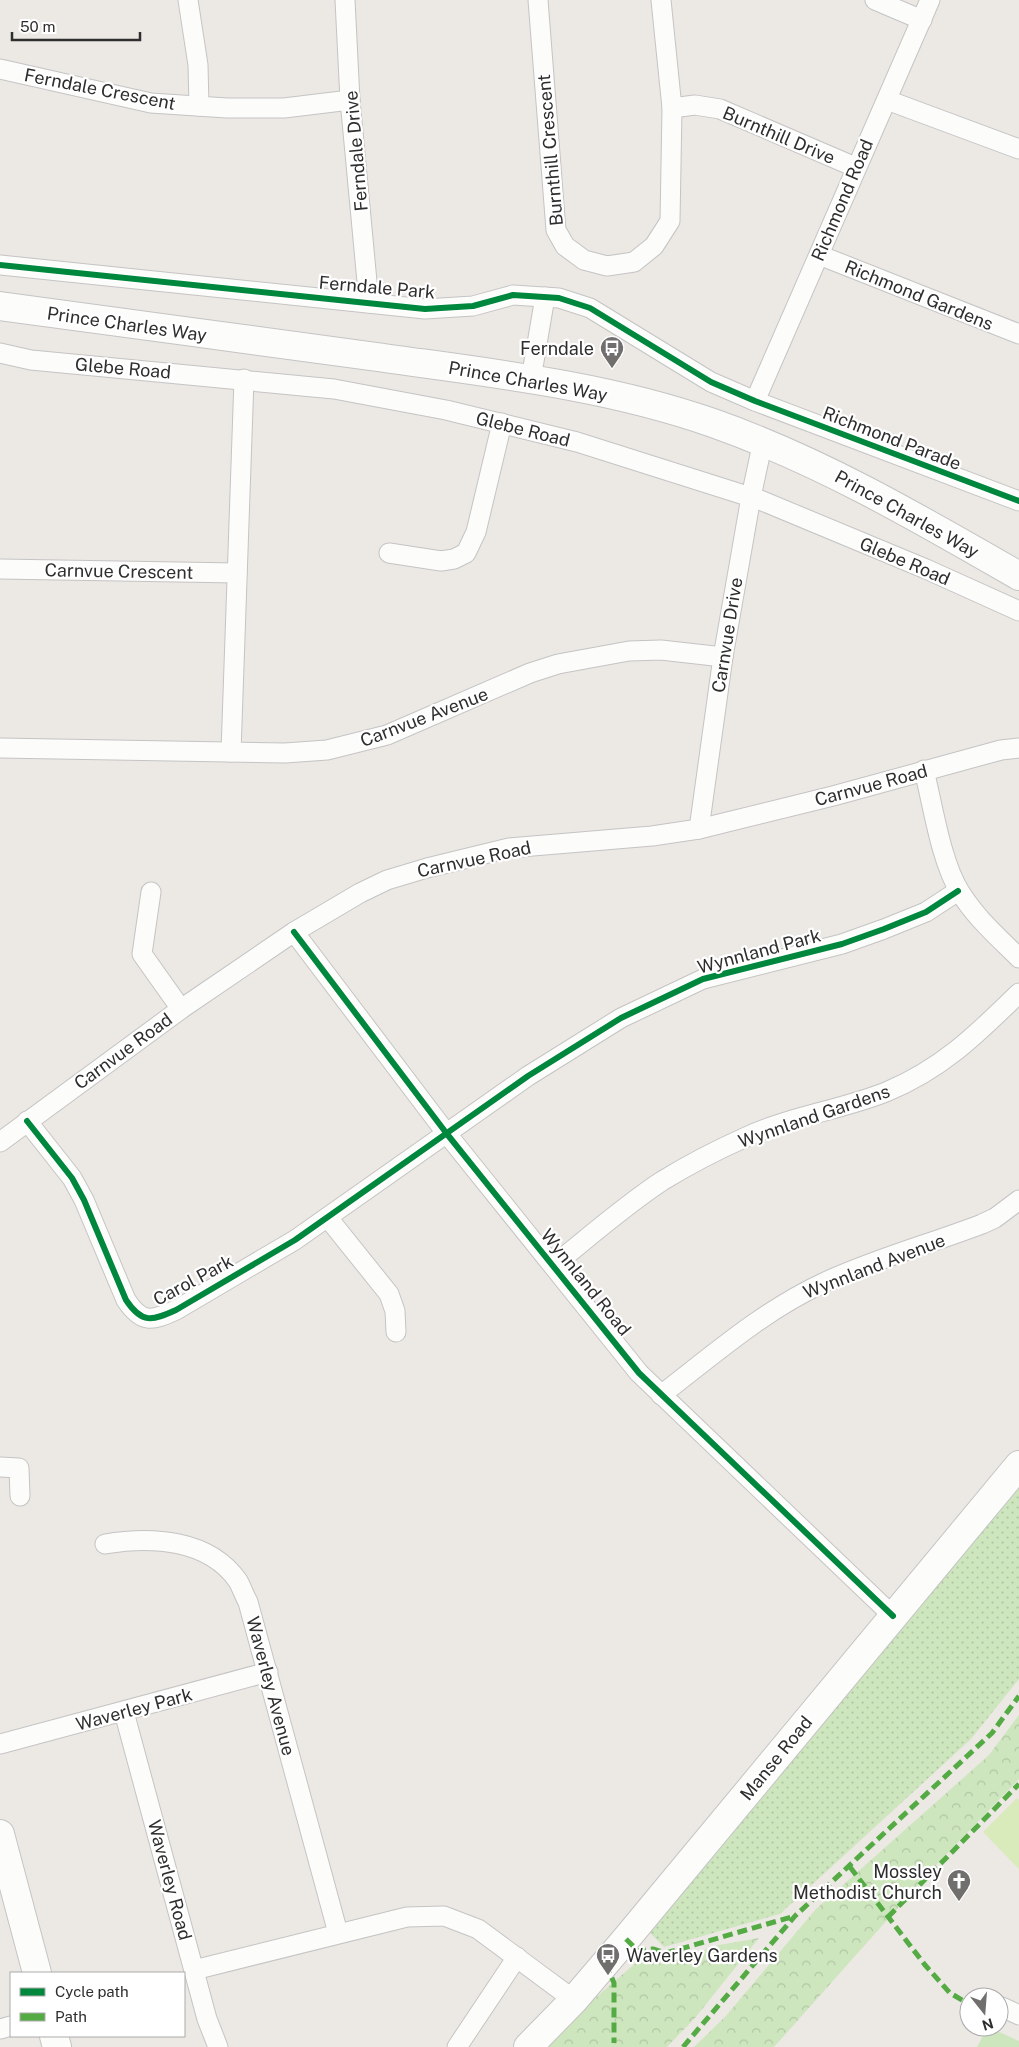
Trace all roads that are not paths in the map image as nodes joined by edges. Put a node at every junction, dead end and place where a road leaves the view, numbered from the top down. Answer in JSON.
{"nodes":[{"id":1,"x":188,"y":0,"type":"edge"},
{"id":2,"x":345,"y":0,"type":"edge"},
{"id":3,"x":538,"y":0,"type":"edge"},
{"id":4,"x":661,"y":0,"type":"edge"},
{"id":5,"x":875,"y":0,"type":"edge"},
{"id":6,"x":930,"y":0,"type":"edge"},
{"id":7,"x":922,"y":20,"type":"junction"},
{"id":8,"x":0,"y":69,"type":"edge"},
{"id":9,"x":350,"y":100,"type":"junction"},
{"id":10,"x":887,"y":100,"type":"junction"},
{"id":11,"x":199,"y":106,"type":"junction"},
{"id":12,"x":672,"y":108,"type":"junction"},
{"id":13,"x":1019,"y":149,"type":"edge"},
{"id":14,"x":856,"y":167,"type":"junction"},
{"id":15,"x":818,"y":255,"type":"junction"},
{"id":16,"x":0,"y":265,"type":"edge"},
{"id":17,"x":545,"y":297,"type":"junction"},
{"id":18,"x":369,"y":303,"type":"junction"},
{"id":19,"x":0,"y":306,"type":"edge"},
{"id":20,"x":1019,"y":334,"type":"edge"},
{"id":21,"x":0,"y":354,"type":"edge"},
{"id":22,"x":244,"y":379,"type":"junction"},
{"id":23,"x":531,"y":379,"type":"junction"},
{"id":24,"x":756,"y":401,"type":"junction"},
{"id":25,"x":502,"y":424,"type":"junction"},
{"id":26,"x":763,"y":441,"type":"junction"},
{"id":27,"x":751,"y":497,"type":"junction"},
{"id":28,"x":1019,"y":501,"type":"edge"},
{"id":29,"x":389,"y":553,"type":"dead end"},
{"id":30,"x":0,"y":569,"type":"edge"},
{"id":31,"x":238,"y":573,"type":"junction"},
{"id":32,"x":1019,"y":576,"type":"edge"},
{"id":33,"x":1019,"y":611,"type":"edge"},
{"id":34,"x":723,"y":657,"type":"junction"},
{"id":35,"x":0,"y":748,"type":"edge"},
{"id":36,"x":1019,"y":748,"type":"edge"},
{"id":37,"x":231,"y":752,"type":"junction"},
{"id":38,"x":924,"y":770,"type":"junction"},
{"id":39,"x":699,"y":829,"type":"junction"},
{"id":40,"x":958,"y":891,"type":"junction"},
{"id":41,"x":151,"y":892,"type":"dead end"},
{"id":42,"x":294,"y":932,"type":"junction"},
{"id":43,"x":1019,"y":958,"type":"edge"},
{"id":44,"x":1019,"y":993,"type":"edge"},
{"id":45,"x":181,"y":1009,"type":"junction"},
{"id":46,"x":27,"y":1121,"type":"junction"},
{"id":47,"x":448,"y":1134,"type":"junction"},
{"id":48,"x":0,"y":1142,"type":"edge"},
{"id":49,"x":1019,"y":1200,"type":"edge"},
{"id":50,"x":328,"y":1218,"type":"junction"},
{"id":51,"x":554,"y":1265,"type":"junction"},
{"id":52,"x":396,"y":1332,"type":"dead end"},
{"id":53,"x":661,"y":1395,"type":"junction"},
{"id":54,"x":1019,"y":1465,"type":"edge"},
{"id":55,"x":0,"y":1467,"type":"edge"},
{"id":56,"x":20,"y":1496,"type":"dead end"},
{"id":57,"x":105,"y":1544,"type":"dead end"},
{"id":58,"x":893,"y":1616,"type":"junction"},
{"id":59,"x":268,"y":1672,"type":"junction"},
{"id":60,"x":124,"y":1712,"type":"junction"},
{"id":61,"x":0,"y":1744,"type":"edge"},
{"id":62,"x":2,"y":1846,"type":"edge"},
{"id":63,"x":338,"y":1933,"type":"junction"},
{"id":64,"x":517,"y":1957,"type":"junction"},
{"id":65,"x":194,"y":1970,"type":"junction"},
{"id":66,"x":37,"y":1972,"type":"edge"},
{"id":67,"x":574,"y":2000,"type":"junction"},
{"id":68,"x":218,"y":2047,"type":"edge"},
{"id":69,"x":457,"y":2047,"type":"edge"},
{"id":70,"x":528,"y":2047,"type":"edge"}],
"edges":[{"from":1,"to":11,"type":"street"},
{"from":2,"to":9,"type":"street","name":"Ferndale Drive"},
{"from":3,"to":12,"type":"street","name":"Burnthill Crescent"},
{"from":4,"to":12,"type":"street","name":"Burnthill Crescent"},
{"from":5,"to":7,"type":"street"},
{"from":6,"to":7,"type":"street","name":"Richmond Road"},
{"from":7,"to":10,"type":"street","name":"Richmond Road"},
{"from":8,"to":11,"type":"street","name":"Ferndale Crescent"},
{"from":9,"to":11,"type":"street","name":"Ferndale Crescent"},
{"from":9,"to":18,"type":"street","name":"Ferndale Drive"},
{"from":10,"to":13,"type":"street"},
{"from":10,"to":14,"type":"street","name":"Richmond Road"},
{"from":12,"to":14,"type":"street","name":"Burnthill Drive"},
{"from":14,"to":15,"type":"street","name":"Richmond Road"},
{"from":15,"to":20,"type":"street","name":"Richmond Gardens"},
{"from":15,"to":24,"type":"street","name":"Richmond Road"},
{"from":16,"to":18,"type":"street","name":"Ferndale Park"},
{"from":17,"to":18,"type":"street","name":"Ferndale Park"},
{"from":17,"to":23,"type":"street"},
{"from":17,"to":24,"type":"street","name":"Ferndale Park"},
{"from":19,"to":23,"type":"street","name":"Prince Charles Way"},
{"from":21,"to":22,"type":"street","name":"Glebe Road"},
{"from":22,"to":25,"type":"street","name":"Glebe Road"},
{"from":22,"to":31,"type":"street"},
{"from":23,"to":26,"type":"street","name":"Prince Charles Way"},
{"from":24,"to":28,"type":"street","name":"Richmond Parade"},
{"from":25,"to":27,"type":"street","name":"Glebe Road"},
{"from":25,"to":29,"type":"street"},
{"from":26,"to":27,"type":"street","name":"Carnvue Drive"},
{"from":26,"to":32,"type":"street","name":"Prince Charles Way"},
{"from":27,"to":33,"type":"street","name":"Glebe Road"},
{"from":27,"to":34,"type":"street","name":"Carnvue Drive"},
{"from":30,"to":31,"type":"street","name":"Carnvue Crescent"},
{"from":31,"to":37,"type":"street"},
{"from":34,"to":37,"type":"street","name":"Carnvue Avenue"},
{"from":34,"to":39,"type":"street","name":"Carnvue Drive"},
{"from":35,"to":37,"type":"street","name":"Carnvue Avenue"},
{"from":36,"to":38,"type":"street","name":"Carnvue Road"},
{"from":38,"to":39,"type":"street","name":"Carnvue Road"},
{"from":38,"to":40,"type":"street"},
{"from":39,"to":42,"type":"street","name":"Carnvue Road"},
{"from":40,"to":43,"type":"street"},
{"from":40,"to":47,"type":"street","name":"Wynnland Park"},
{"from":41,"to":45,"type":"street"},
{"from":42,"to":45,"type":"street","name":"Carnvue Road"},
{"from":42,"to":47,"type":"street","name":"Wynnland Road"},
{"from":44,"to":51,"type":"street","name":"Wynnland Gardens"},
{"from":45,"to":46,"type":"street","name":"Carnvue Road"},
{"from":46,"to":48,"type":"street","name":"Carnvue Road"},
{"from":46,"to":50,"type":"street","name":"Carol Park"},
{"from":47,"to":50,"type":"street","name":"Carol Park"},
{"from":47,"to":51,"type":"street","name":"Wynnland Road"},
{"from":49,"to":53,"type":"street","name":"Wynnland Avenue"},
{"from":50,"to":52,"type":"street"},
{"from":51,"to":53,"type":"street","name":"Wynnland Road"},
{"from":53,"to":58,"type":"street","name":"Wynnland Road"},
{"from":54,"to":58,"type":"street","name":"Manse Road"},
{"from":55,"to":56,"type":"street"},
{"from":57,"to":59,"type":"street","name":"Waverley Avenue"},
{"from":58,"to":67,"type":"street","name":"Manse Road"},
{"from":59,"to":60,"type":"street","name":"Waverley Park"},
{"from":59,"to":63,"type":"street","name":"Waverley Avenue"},
{"from":60,"to":61,"type":"street","name":"Waverley Park"},
{"from":60,"to":65,"type":"street","name":"Waverley Road"},
{"from":62,"to":66,"type":"street"},
{"from":63,"to":64,"type":"street"},
{"from":63,"to":65,"type":"street"},
{"from":64,"to":67,"type":"street"},
{"from":64,"to":69,"type":"street"},
{"from":65,"to":68,"type":"street","name":"Waverley Road"},
{"from":67,"to":70,"type":"street","name":"Manse Road"}]}
